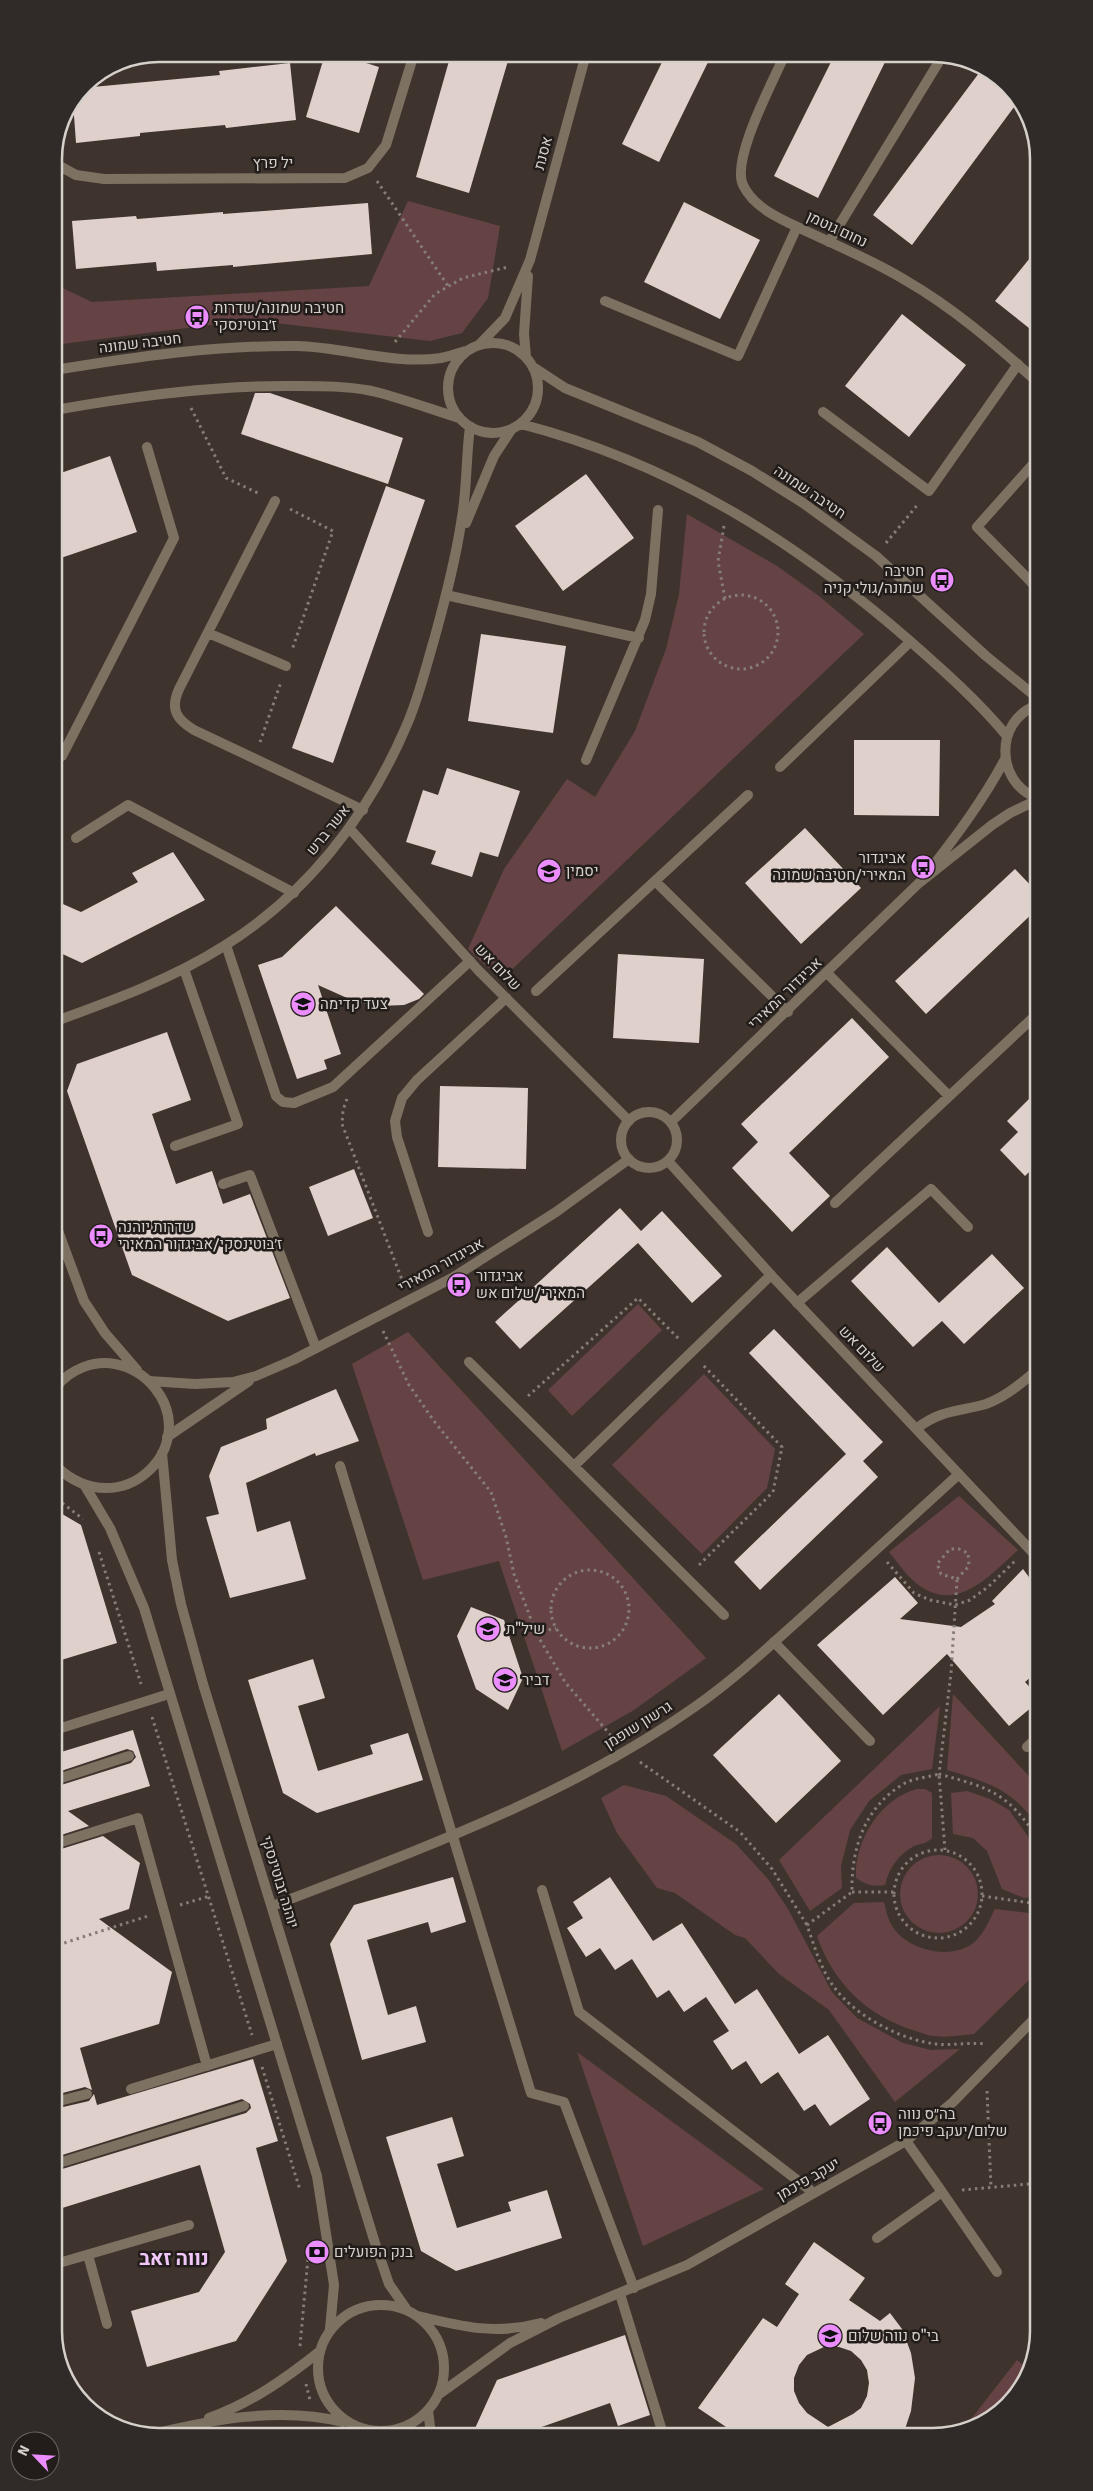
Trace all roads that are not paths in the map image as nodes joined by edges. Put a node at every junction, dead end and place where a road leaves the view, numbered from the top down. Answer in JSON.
{"nodes":[{"id":1,"x":411,"y":63,"type":"edge"},
{"id":2,"x":584,"y":63,"type":"edge"},
{"id":3,"x":781,"y":63,"type":"edge"},
{"id":4,"x":938,"y":63,"type":"edge"},
{"id":5,"x":63,"y":168,"type":"edge"},
{"id":6,"x":796,"y":227,"type":"junction"},
{"id":7,"x":830,"y":242,"type":"junction"},
{"id":8,"x":530,"y":260,"type":"junction"},
{"id":9,"x":605,"y":301,"type":"dead end"},
{"id":10,"x":479,"y":345,"type":"junction"},
{"id":11,"x":467,"y":351,"type":"junction"},
{"id":12,"x":526,"y":357,"type":"junction"},
{"id":13,"x":1018,"y":364,"type":"junction"},
{"id":14,"x":533,"y":367,"type":"junction"},
{"id":15,"x":63,"y":369,"type":"edge"},
{"id":16,"x":1030,"y":375,"type":"edge"},
{"id":17,"x":63,"y":409,"type":"edge"},
{"id":18,"x":823,"y":412,"type":"dead end"},
{"id":19,"x":459,"y":418,"type":"junction"},
{"id":20,"x":521,"y":424,"type":"junction"},
{"id":21,"x":470,"y":427,"type":"junction"},
{"id":22,"x":511,"y":430,"type":"junction"},
{"id":23,"x":147,"y":447,"type":"dead end"},
{"id":24,"x":1030,"y":467,"type":"edge"},
{"id":25,"x":275,"y":501,"type":"road end"},
{"id":26,"x":658,"y":510,"type":"dead end"},
{"id":27,"x":457,"y":547,"type":"junction"},
{"id":28,"x":1030,"y":581,"type":"edge"},
{"id":29,"x":446,"y":595,"type":"junction"},
{"id":30,"x":208,"y":633,"type":"junction"},
{"id":31,"x":638,"y":638,"type":"junction"},
{"id":32,"x":910,"y":642,"type":"junction"},
{"id":33,"x":286,"y":666,"type":"road end"},
{"id":34,"x":1030,"y":692,"type":"edge"},
{"id":35,"x":1030,"y":709,"type":"edge"},
{"id":36,"x":1007,"y":736,"type":"junction"},
{"id":37,"x":63,"y":755,"type":"edge"},
{"id":38,"x":1005,"y":759,"type":"junction"},
{"id":39,"x":586,"y":760,"type":"dead end"},
{"id":40,"x":780,"y":767,"type":"dead end"},
{"id":41,"x":1030,"y":794,"type":"edge"},
{"id":42,"x":748,"y":795,"type":"dead end"},
{"id":43,"x":1030,"y":804,"type":"edge"},
{"id":44,"x":363,"y":810,"type":"junction"},
{"id":45,"x":350,"y":829,"type":"junction"},
{"id":46,"x":76,"y":838,"type":"dead end"},
{"id":47,"x":654,"y":881,"type":"junction"},
{"id":48,"x":919,"y":883,"type":"junction"},
{"id":49,"x":294,"y":893,"type":"junction"},
{"id":50,"x":226,"y":945,"type":"junction"},
{"id":51,"x":470,"y":960,"type":"junction"},
{"id":52,"x":184,"y":969,"type":"junction"},
{"id":53,"x":828,"y":973,"type":"junction"},
{"id":54,"x":536,"y":991,"type":"dead end"},
{"id":55,"x":506,"y":998,"type":"junction"},
{"id":56,"x":788,"y":1012,"type":"junction"},
{"id":57,"x":79,"y":1013,"type":"junction"},
{"id":58,"x":63,"y":1015,"type":"edge"},
{"id":59,"x":63,"y":1019,"type":"edge"},
{"id":60,"x":1030,"y":1021,"type":"edge"},
{"id":61,"x":949,"y":1096,"type":"junction"},
{"id":62,"x":629,"y":1121,"type":"junction"},
{"id":63,"x":671,"y":1122,"type":"junction"},
{"id":64,"x":175,"y":1146,"type":"dead end"},
{"id":65,"x":629,"y":1159,"type":"junction"},
{"id":66,"x":668,"y":1161,"type":"junction"},
{"id":67,"x":223,"y":1184,"type":"dead end"},
{"id":68,"x":835,"y":1203,"type":"dead end"},
{"id":69,"x":968,"y":1227,"type":"dead end"},
{"id":70,"x":428,"y":1232,"type":"dead end"},
{"id":71,"x":62,"y":1243,"type":"edge"},
{"id":72,"x":771,"y":1275,"type":"junction"},
{"id":73,"x":797,"y":1303,"type":"junction"},
{"id":74,"x":316,"y":1348,"type":"junction"},
{"id":75,"x":469,"y":1362,"type":"dead end"},
{"id":76,"x":256,"y":1376,"type":"junction"},
{"id":77,"x":1030,"y":1376,"type":"edge"},
{"id":78,"x":145,"y":1378,"type":"junction"},
{"id":79,"x":62,"y":1381,"type":"edge"},
{"id":80,"x":917,"y":1428,"type":"junction"},
{"id":81,"x":167,"y":1437,"type":"junction"},
{"id":82,"x":162,"y":1453,"type":"junction"},
{"id":83,"x":340,"y":1466,"type":"dead end"},
{"id":84,"x":574,"y":1466,"type":"junction"},
{"id":85,"x":62,"y":1472,"type":"edge"},
{"id":86,"x":959,"y":1474,"type":"junction"},
{"id":87,"x":62,"y":1476,"type":"edge"},
{"id":88,"x":69,"y":1478,"type":"junction"},
{"id":89,"x":85,"y":1486,"type":"junction"},
{"id":90,"x":1030,"y":1550,"type":"edge"},
{"id":91,"x":724,"y":1615,"type":"dead end"},
{"id":92,"x":774,"y":1642,"type":"junction"},
{"id":93,"x":169,"y":1694,"type":"junction"},
{"id":94,"x":62,"y":1728,"type":"edge"},
{"id":95,"x":870,"y":1741,"type":"dead end"},
{"id":96,"x":1030,"y":1744,"type":"edge"},
{"id":97,"x":1027,"y":1747,"type":"dead end"},
{"id":98,"x":129,"y":1756,"type":"dead end"},
{"id":99,"x":62,"y":1777,"type":"edge"},
{"id":100,"x":453,"y":1837,"type":"junction"},
{"id":101,"x":62,"y":1841,"type":"edge"},
{"id":102,"x":542,"y":1890,"type":"dead end"},
{"id":103,"x":272,"y":1906,"type":"junction"},
{"id":104,"x":1030,"y":2024,"type":"edge"},
{"id":105,"x":277,"y":2044,"type":"junction"},
{"id":106,"x":206,"y":2066,"type":"junction"},
{"id":107,"x":131,"y":2090,"type":"dead end"},
{"id":108,"x":87,"y":2094,"type":"dead end"},
{"id":109,"x":62,"y":2101,"type":"edge"},
{"id":110,"x":244,"y":2106,"type":"dead end"},
{"id":111,"x":906,"y":2141,"type":"junction"},
{"id":112,"x":62,"y":2162,"type":"edge"},
{"id":113,"x":942,"y":2192,"type":"junction"},
{"id":114,"x":814,"y":2193,"type":"junction"},
{"id":115,"x":189,"y":2225,"type":"dead end"},
{"id":116,"x":877,"y":2238,"type":"dead end"},
{"id":117,"x":88,"y":2254,"type":"junction"},
{"id":118,"x":62,"y":2262,"type":"edge"},
{"id":119,"x":997,"y":2272,"type":"dead end"},
{"id":120,"x":634,"y":2288,"type":"junction"},
{"id":121,"x":620,"y":2294,"type":"junction"},
{"id":122,"x":406,"y":2310,"type":"junction"},
{"id":123,"x":417,"y":2315,"type":"junction"},
{"id":124,"x":559,"y":2318,"type":"junction"},
{"id":125,"x":107,"y":2324,"type":"dead end"},
{"id":126,"x":330,"y":2330,"type":"junction"},
{"id":127,"x":319,"y":2352,"type":"junction"},
{"id":128,"x":438,"y":2395,"type":"junction"},
{"id":129,"x":428,"y":2410,"type":"junction"},
{"id":130,"x":348,"y":2424,"type":"junction"},
{"id":131,"x":190,"y":2425,"type":"junction"},
{"id":132,"x":177,"y":2428,"type":"edge"},
{"id":133,"x":356,"y":2428,"type":"edge"},
{"id":134,"x":401,"y":2428,"type":"edge"},
{"id":135,"x":430,"y":2428,"type":"edge"},
{"id":136,"x":661,"y":2428,"type":"edge"}],
"edges":[{"from":1,"to":5,"type":"street","name":"יל פרץ"},
{"from":2,"to":8,"type":"street","name":"אסנת"},
{"from":3,"to":6,"type":"street","name":"נחום גוטמן"},
{"from":4,"to":7,"type":"street"},
{"from":6,"to":7,"type":"street","name":"נחום גוטמן"},
{"from":6,"to":9,"type":"street"},
{"from":7,"to":13,"type":"street","name":"נחום גוטמן"},
{"from":8,"to":10,"type":"street","name":"אסנת"},
{"from":8,"to":12,"type":"street","name":"אסנת"},
{"from":10,"to":11,"type":"street"},
{"from":10,"to":12,"type":"street"},
{"from":11,"to":15,"type":"street","name":"חטיבה שמונה"},
{"from":11,"to":19,"type":"street"},
{"from":12,"to":14,"type":"street"},
{"from":13,"to":16,"type":"street","name":"נחום גוטמן"},
{"from":13,"to":18,"type":"street"},
{"from":14,"to":20,"type":"street"},
{"from":14,"to":34,"type":"street","name":"חטיבה שמונה"},
{"from":17,"to":19,"type":"street"},
{"from":19,"to":21,"type":"street"},
{"from":20,"to":22,"type":"street"},
{"from":20,"to":32,"type":"street"},
{"from":21,"to":22,"type":"street"},
{"from":21,"to":27,"type":"street","name":"אשר ברש"},
{"from":22,"to":27,"type":"street","name":"אשר ברש"},
{"from":23,"to":37,"type":"street"},
{"from":24,"to":28,"type":"street"},
{"from":25,"to":30,"type":"street"},
{"from":26,"to":31,"type":"street"},
{"from":27,"to":29,"type":"street","name":"אשר ברש"},
{"from":29,"to":31,"type":"street"},
{"from":29,"to":44,"type":"street","name":"אשר ברש"},
{"from":30,"to":33,"type":"street"},
{"from":30,"to":44,"type":"street"},
{"from":31,"to":39,"type":"street"},
{"from":32,"to":36,"type":"street"},
{"from":32,"to":40,"type":"street"},
{"from":35,"to":36,"type":"street"},
{"from":36,"to":38,"type":"street"},
{"from":38,"to":41,"type":"street"},
{"from":38,"to":48,"type":"street","name":"אביגדור המאירי"},
{"from":42,"to":47,"type":"street"},
{"from":43,"to":48,"type":"street","name":"אביגדור המאירי"},
{"from":44,"to":45,"type":"street","name":"אשר ברש"},
{"from":45,"to":49,"type":"street","name":"אשר ברש"},
{"from":45,"to":51,"type":"street","name":"שלום אש"},
{"from":46,"to":49,"type":"street"},
{"from":47,"to":54,"type":"street"},
{"from":47,"to":56,"type":"street"},
{"from":48,"to":53,"type":"street","name":"אביגדור המאירי"},
{"from":49,"to":50,"type":"street","name":"אשר ברש"},
{"from":50,"to":51,"type":"street"},
{"from":50,"to":52,"type":"street","name":"אשר ברש"},
{"from":51,"to":55,"type":"street","name":"שלום אש"},
{"from":52,"to":57,"type":"street","name":"אשר ברש"},
{"from":52,"to":64,"type":"street"},
{"from":53,"to":56,"type":"street","name":"אביגדור המאירי"},
{"from":53,"to":61,"type":"street"},
{"from":55,"to":62,"type":"street","name":"שלום אש"},
{"from":55,"to":70,"type":"street"},
{"from":56,"to":63,"type":"street","name":"אביגדור המאירי"},
{"from":57,"to":58,"type":"street","name":"אשר ברש"},
{"from":57,"to":59,"type":"street","name":"אשר ברש"},
{"from":60,"to":61,"type":"street"},
{"from":61,"to":68,"type":"street"},
{"from":62,"to":63,"type":"street"},
{"from":62,"to":65,"type":"street"},
{"from":63,"to":66,"type":"street"},
{"from":65,"to":66,"type":"street"},
{"from":65,"to":74,"type":"street","name":"אביגדור המאירי"},
{"from":66,"to":72,"type":"street","name":"שלום אש"},
{"from":67,"to":74,"type":"street"},
{"from":69,"to":73,"type":"street"},
{"from":71,"to":78,"type":"street"},
{"from":72,"to":73,"type":"street","name":"שלום אש"},
{"from":72,"to":84,"type":"street"},
{"from":73,"to":80,"type":"street","name":"שלום אש"},
{"from":74,"to":76,"type":"street","name":"אביגדור המאירי"},
{"from":75,"to":84,"type":"street"},
{"from":76,"to":78,"type":"street","name":"אביגדור המאירי"},
{"from":76,"to":81,"type":"street","name":"אביגדור המאירי"},
{"from":77,"to":80,"type":"street"},
{"from":78,"to":79,"type":"street","name":"אביגדור המאירי"},
{"from":78,"to":81,"type":"street"},
{"from":80,"to":86,"type":"street","name":"שלום אש"},
{"from":81,"to":82,"type":"street"},
{"from":82,"to":89,"type":"street"},
{"from":82,"to":103,"type":"street","name":"יוהנה זבוטינסקי"},
{"from":83,"to":100,"type":"street"},
{"from":84,"to":91,"type":"street"},
{"from":85,"to":88,"type":"street"},
{"from":86,"to":90,"type":"street","name":"שלום אש"},
{"from":86,"to":92,"type":"street","name":"גרשון שופמן"},
{"from":87,"to":88,"type":"street"},
{"from":88,"to":89,"type":"street"},
{"from":89,"to":93,"type":"street"},
{"from":92,"to":95,"type":"street"},
{"from":92,"to":100,"type":"street","name":"גרשון שופמן"},
{"from":93,"to":94,"type":"street"},
{"from":93,"to":105,"type":"street"},
{"from":96,"to":97,"type":"street"},
{"from":98,"to":99,"type":"street"},
{"from":100,"to":103,"type":"street","name":"גרשון שופמן"},
{"from":100,"to":120,"type":"street"},
{"from":101,"to":106,"type":"street"},
{"from":102,"to":114,"type":"street"},
{"from":103,"to":122,"type":"street","name":"יוהנה זבוטינסקי"},
{"from":104,"to":111,"type":"street","name":"יעקב פיכמן"},
{"from":105,"to":106,"type":"street"},
{"from":105,"to":126,"type":"street"},
{"from":106,"to":107,"type":"street"},
{"from":108,"to":109,"type":"street"},
{"from":110,"to":112,"type":"street"},
{"from":111,"to":113,"type":"street"},
{"from":111,"to":114,"type":"street","name":"יעקב פיכמן"},
{"from":113,"to":116,"type":"street"},
{"from":113,"to":119,"type":"street"},
{"from":114,"to":120,"type":"street","name":"יעקב פיכמן"},
{"from":115,"to":117,"type":"street"},
{"from":117,"to":118,"type":"street"},
{"from":117,"to":125,"type":"street"},
{"from":120,"to":121,"type":"street","name":"יעקב פיכמן"},
{"from":121,"to":124,"type":"street","name":"יעקב פיכמן"},
{"from":121,"to":136,"type":"street"},
{"from":122,"to":123,"type":"street"},
{"from":122,"to":126,"type":"street"},
{"from":123,"to":124,"type":"street","name":"יעקב פיכמן"},
{"from":123,"to":128,"type":"street"},
{"from":124,"to":128,"type":"street","name":"יעקב פיכמן"},
{"from":126,"to":127,"type":"street"},
{"from":127,"to":130,"type":"street"},
{"from":127,"to":131,"type":"street"},
{"from":128,"to":129,"type":"street"},
{"from":129,"to":134,"type":"street"},
{"from":129,"to":135,"type":"street"},
{"from":130,"to":131,"type":"street"},
{"from":130,"to":133,"type":"street"},
{"from":131,"to":132,"type":"street"}]}
